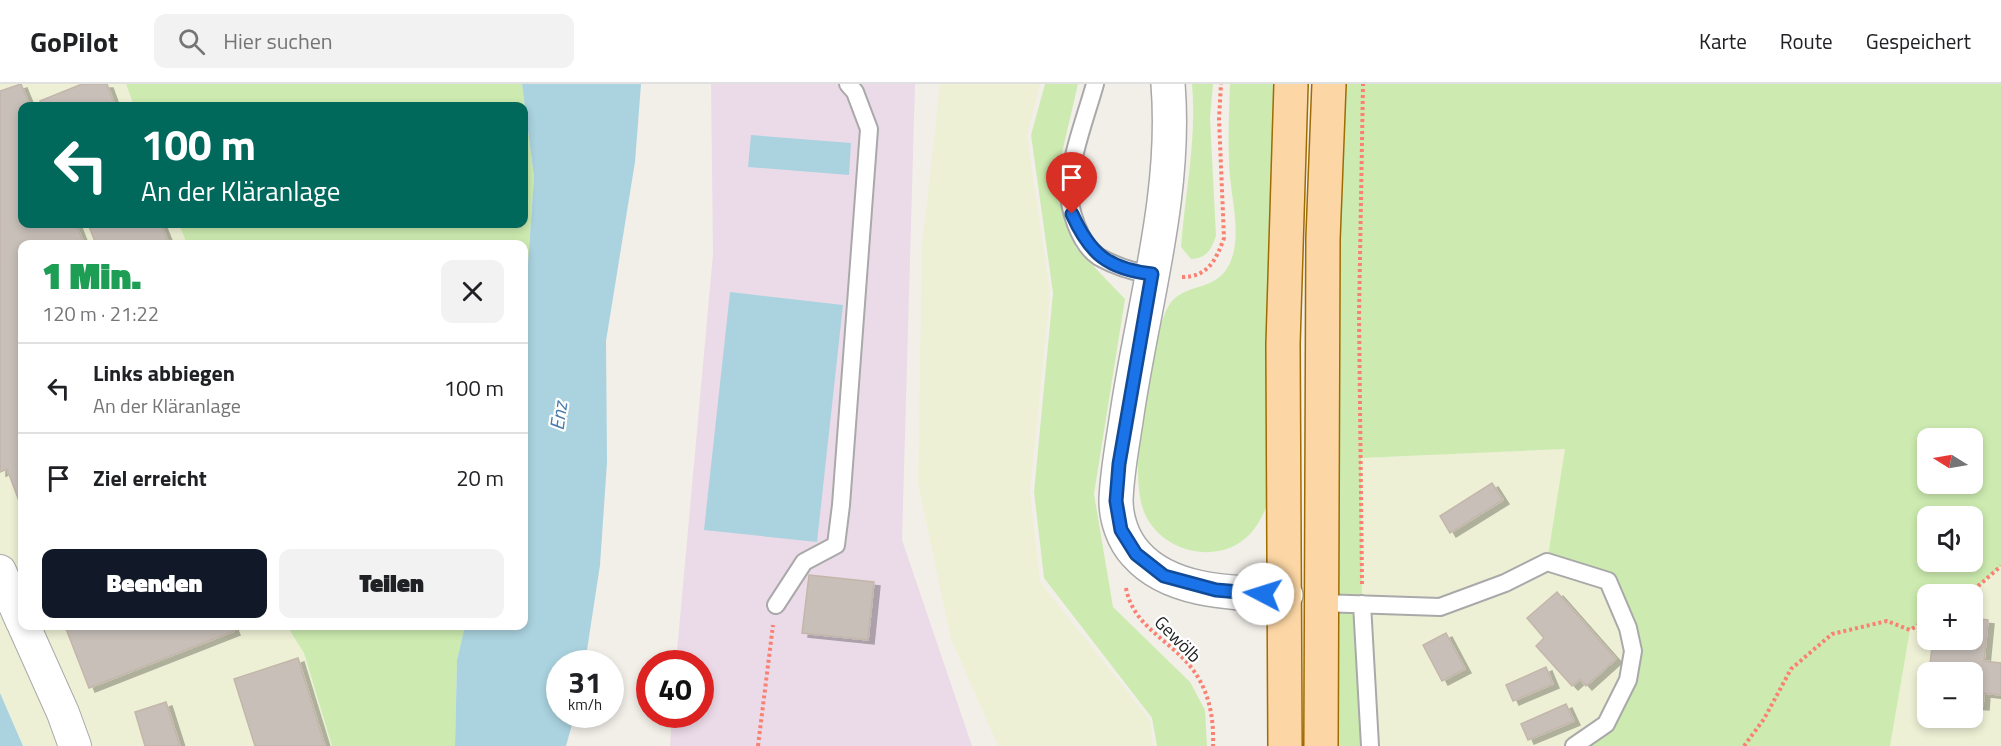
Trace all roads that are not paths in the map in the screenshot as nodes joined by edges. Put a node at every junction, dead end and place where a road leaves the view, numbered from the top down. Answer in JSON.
{"nodes":[{"id":1,"x":848,"y":84,"type":"edge"},
{"id":2,"x":1095,"y":84,"type":"edge"},
{"id":3,"x":1168,"y":84,"type":"edge"},
{"id":4,"x":1291,"y":84,"type":"edge"},
{"id":5,"x":1329,"y":84,"type":"edge"},
{"id":6,"x":1152,"y":274,"type":"junction"},
{"id":7,"x":1321,"y":546,"type":"junction"},
{"id":8,"x":0,"y":571,"type":"edge"},
{"id":9,"x":1286,"y":595,"type":"junction"},
{"id":10,"x":1321,"y":603,"type":"junction"},
{"id":11,"x":1362,"y":604,"type":"junction"},
{"id":12,"x":776,"y":605,"type":"road end"},
{"id":13,"x":18,"y":612,"type":"edge"},
{"id":14,"x":26,"y":630,"type":"edge"},
{"id":15,"x":1321,"y":644,"type":"junction"},
{"id":16,"x":75,"y":746,"type":"edge"},
{"id":17,"x":1286,"y":746,"type":"edge"},
{"id":18,"x":1321,"y":746,"type":"edge"},
{"id":19,"x":1370,"y":746,"type":"edge"},
{"id":20,"x":1574,"y":746,"type":"edge"}],
"edges":[{"from":1,"to":12,"type":"lane"},
{"from":2,"to":6,"type":"lane"},
{"from":3,"to":6,"type":"street"},
{"from":4,"to":9,"type":"main road"},
{"from":5,"to":7,"type":"main road"},
{"from":6,"to":9,"type":"street"},
{"from":7,"to":9,"type":"main road"},
{"from":7,"to":10,"type":"main road"},
{"from":8,"to":13,"type":"street"},
{"from":9,"to":15,"type":"main road"},
{"from":9,"to":17,"type":"main road"},
{"from":10,"to":11,"type":"lane"},
{"from":10,"to":15,"type":"main road"},
{"from":11,"to":19,"type":"lane"},
{"from":11,"to":20,"type":"lane"},
{"from":14,"to":16,"type":"street"},
{"from":15,"to":18,"type":"main road"}]}
